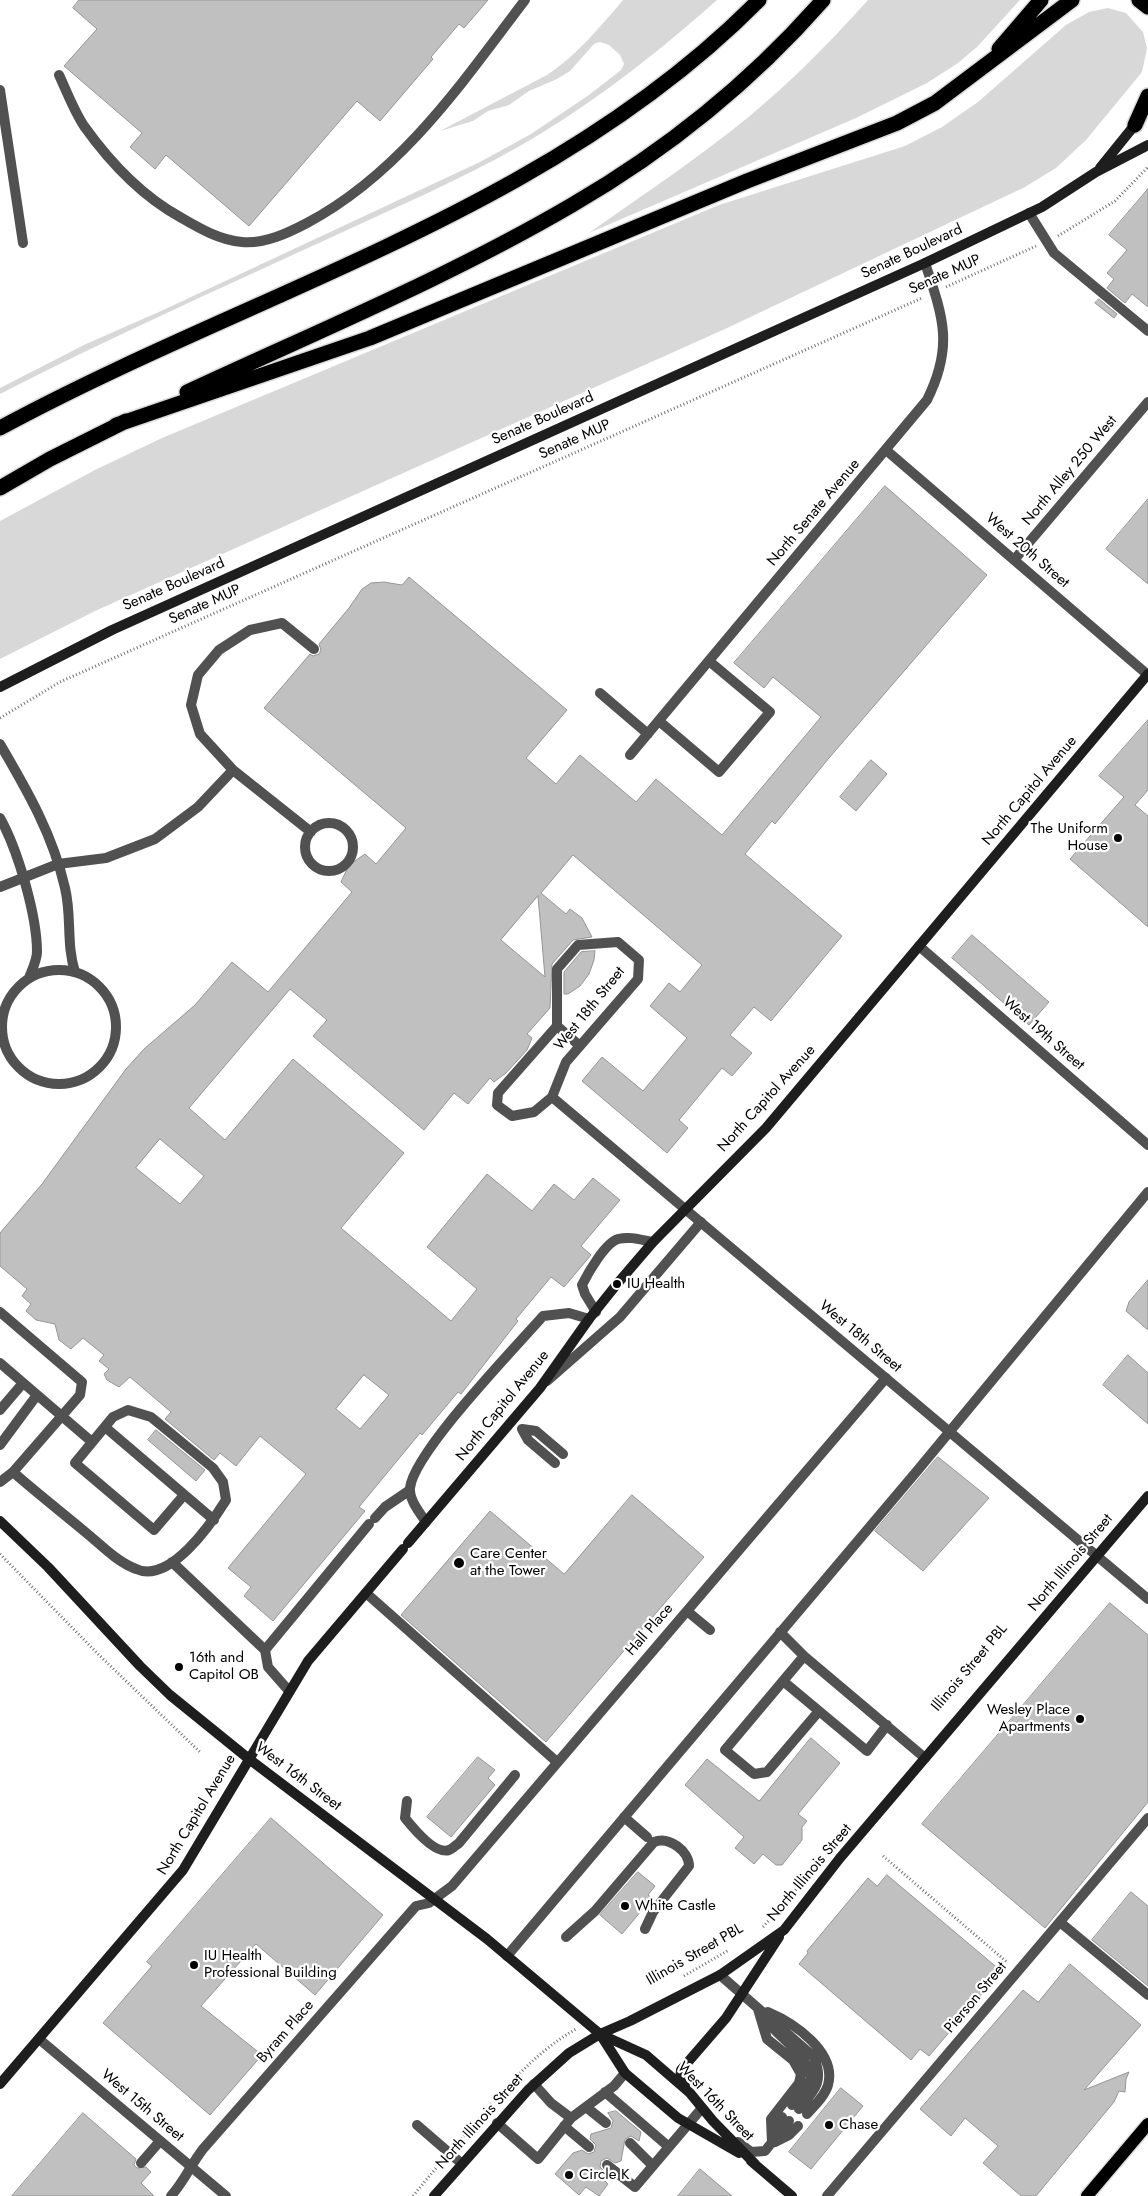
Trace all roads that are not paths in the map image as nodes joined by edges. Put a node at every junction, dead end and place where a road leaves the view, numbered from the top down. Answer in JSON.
{"nodes":[{"id":1,"x":525,"y":0,"type":"edge"},
{"id":2,"x":759,"y":0,"type":"edge"},
{"id":3,"x":823,"y":0,"type":"edge"},
{"id":4,"x":1041,"y":0,"type":"edge"},
{"id":5,"x":1072,"y":0,"type":"edge"},
{"id":6,"x":1139,"y":0,"type":"edge"},
{"id":7,"x":1148,"y":8,"type":"edge"},
{"id":8,"x":980,"y":72,"type":"junction"},
{"id":9,"x":59,"y":75,"type":"dead end"},
{"id":10,"x":0,"y":90,"type":"edge"},
{"id":11,"x":1148,"y":96,"type":"edge"},
{"id":12,"x":1148,"y":111,"type":"edge"},
{"id":13,"x":1135,"y":125,"type":"junction"},
{"id":14,"x":1148,"y":145,"type":"edge"},
{"id":15,"x":1096,"y":172,"type":"junction"},
{"id":16,"x":1029,"y":213,"type":"junction"},
{"id":17,"x":23,"y":243,"type":"dead end"},
{"id":18,"x":925,"y":263,"type":"junction"},
{"id":19,"x":1148,"y":332,"type":"edge"},
{"id":20,"x":1148,"y":402,"type":"edge"},
{"id":21,"x":116,"y":425,"type":"junction"},
{"id":22,"x":0,"y":428,"type":"edge"},
{"id":23,"x":886,"y":450,"type":"junction"},
{"id":24,"x":0,"y":488,"type":"edge"},
{"id":25,"x":1014,"y":560,"type":"junction"},
{"id":26,"x":314,"y":649,"type":"dead end"},
{"id":27,"x":709,"y":661,"type":"junction"},
{"id":28,"x":1148,"y":675,"type":"edge"},
{"id":29,"x":0,"y":687,"type":"edge"},
{"id":30,"x":600,"y":693,"type":"dead end"},
{"id":31,"x":659,"y":721,"type":"junction"},
{"id":32,"x":648,"y":734,"type":"junction"},
{"id":33,"x":0,"y":744,"type":"edge"},
{"id":34,"x":630,"y":755,"type":"dead end"},
{"id":35,"x":233,"y":770,"type":"junction"},
{"id":36,"x":0,"y":818,"type":"edge"},
{"id":37,"x":311,"y":832,"type":"junction"},
{"id":38,"x":58,"y":864,"type":"junction"},
{"id":39,"x":22,"y":879,"type":"junction"},
{"id":40,"x":0,"y":887,"type":"edge"},
{"id":41,"x":919,"y":946,"type":"junction"},
{"id":42,"x":75,"y":972,"type":"junction"},
{"id":43,"x":29,"y":978,"type":"junction"},
{"id":44,"x":556,"y":1026,"type":"junction"},
{"id":45,"x":580,"y":1046,"type":"junction"},
{"id":46,"x":552,"y":1097,"type":"junction"},
{"id":47,"x":1148,"y":1145,"type":"edge"},
{"id":48,"x":1148,"y":1192,"type":"edge"},
{"id":49,"x":686,"y":1209,"type":"junction"},
{"id":50,"x":701,"y":1222,"type":"junction"},
{"id":51,"x":653,"y":1242,"type":"junction"},
{"id":52,"x":0,"y":1312,"type":"edge"},
{"id":53,"x":592,"y":1315,"type":"junction"},
{"id":54,"x":0,"y":1363,"type":"edge"},
{"id":55,"x":886,"y":1378,"type":"junction"},
{"id":56,"x":24,"y":1383,"type":"junction"},
{"id":57,"x":540,"y":1388,"type":"junction"},
{"id":58,"x":37,"y":1395,"type":"junction"},
{"id":59,"x":0,"y":1410,"type":"edge"},
{"id":60,"x":62,"y":1416,"type":"junction"},
{"id":61,"x":512,"y":1421,"type":"junction"},
{"id":62,"x":105,"y":1427,"type":"junction"},
{"id":63,"x":522,"y":1429,"type":"junction"},
{"id":64,"x":949,"y":1431,"type":"junction"},
{"id":65,"x":92,"y":1442,"type":"junction"},
{"id":66,"x":0,"y":1446,"type":"edge"},
{"id":67,"x":563,"y":1454,"type":"dead end"},
{"id":68,"x":555,"y":1463,"type":"dead end"},
{"id":69,"x":13,"y":1472,"type":"junction"},
{"id":70,"x":0,"y":1482,"type":"edge"},
{"id":71,"x":410,"y":1490,"type":"junction"},
{"id":72,"x":184,"y":1495,"type":"junction"},
{"id":73,"x":1148,"y":1496,"type":"edge"},
{"id":74,"x":214,"y":1520,"type":"junction"},
{"id":75,"x":0,"y":1521,"type":"edge"},
{"id":76,"x":426,"y":1522,"type":"junction"},
{"id":77,"x":1097,"y":1556,"type":"junction"},
{"id":78,"x":172,"y":1562,"type":"junction"},
{"id":79,"x":366,"y":1593,"type":"junction"},
{"id":80,"x":1148,"y":1599,"type":"edge"},
{"id":81,"x":687,"y":1610,"type":"junction"},
{"id":82,"x":710,"y":1630,"type":"dead end"},
{"id":83,"x":780,"y":1632,"type":"junction"},
{"id":84,"x":265,"y":1650,"type":"junction"},
{"id":85,"x":804,"y":1656,"type":"junction"},
{"id":86,"x":783,"y":1681,"type":"junction"},
{"id":87,"x":289,"y":1691,"type":"junction"},
{"id":88,"x":819,"y":1711,"type":"junction"},
{"id":89,"x":887,"y":1726,"type":"junction"},
{"id":90,"x":925,"y":1758,"type":"junction"},
{"id":91,"x":248,"y":1759,"type":"junction"},
{"id":92,"x":557,"y":1762,"type":"junction"},
{"id":93,"x":515,"y":1775,"type":"dead end"},
{"id":94,"x":407,"y":1801,"type":"dead end"},
{"id":95,"x":624,"y":1817,"type":"junction"},
{"id":96,"x":1148,"y":1818,"type":"edge"},
{"id":97,"x":647,"y":1837,"type":"dead end"},
{"id":98,"x":435,"y":1898,"type":"junction"},
{"id":99,"x":1061,"y":1923,"type":"junction"},
{"id":100,"x":645,"y":1929,"type":"dead end"},
{"id":101,"x":784,"y":1930,"type":"junction"},
{"id":102,"x":566,"y":1937,"type":"dead end"},
{"id":103,"x":507,"y":1956,"type":"junction"},
{"id":104,"x":720,"y":1975,"type":"junction"},
{"id":105,"x":741,"y":1994,"type":"junction"},
{"id":106,"x":1148,"y":1995,"type":"edge"},
{"id":107,"x":758,"y":2008,"type":"junction"},
{"id":108,"x":600,"y":2034,"type":"junction"},
{"id":109,"x":39,"y":2039,"type":"junction"},
{"id":110,"x":625,"y":2073,"type":"junction"},
{"id":111,"x":0,"y":2084,"type":"edge"},
{"id":112,"x":534,"y":2084,"type":"junction"},
{"id":113,"x":606,"y":2092,"type":"junction"},
{"id":114,"x":690,"y":2093,"type":"junction"},
{"id":115,"x":586,"y":2107,"type":"junction"},
{"id":116,"x":702,"y":2108,"type":"junction"},
{"id":117,"x":800,"y":2109,"type":"dead end"},
{"id":118,"x":568,"y":2122,"type":"junction"},
{"id":119,"x":790,"y":2122,"type":"dead end"},
{"id":120,"x":497,"y":2123,"type":"junction"},
{"id":121,"x":606,"y":2123,"type":"dead end"},
{"id":122,"x":688,"y":2124,"type":"junction"},
{"id":123,"x":1148,"y":2124,"type":"edge"},
{"id":124,"x":417,"y":2125,"type":"dead end"},
{"id":125,"x":725,"y":2133,"type":"junction"},
{"id":126,"x":160,"y":2141,"type":"junction"},
{"id":127,"x":630,"y":2143,"type":"dead end"},
{"id":128,"x":772,"y":2143,"type":"junction"},
{"id":129,"x":589,"y":2147,"type":"dead end"},
{"id":130,"x":669,"y":2147,"type":"junction"},
{"id":131,"x":141,"y":2163,"type":"dead end"},
{"id":132,"x":462,"y":2163,"type":"junction"},
{"id":133,"x":755,"y":2164,"type":"junction"},
{"id":134,"x":190,"y":2166,"type":"junction"},
{"id":135,"x":607,"y":2166,"type":"dead end"},
{"id":136,"x":653,"y":2166,"type":"junction"},
{"id":137,"x":171,"y":2196,"type":"edge"},
{"id":138,"x":226,"y":2196,"type":"edge"},
{"id":139,"x":434,"y":2196,"type":"edge"},
{"id":140,"x":792,"y":2196,"type":"edge"},
{"id":141,"x":827,"y":2196,"type":"edge"},
{"id":142,"x":1087,"y":2196,"type":"edge"}],
"edges":[{"from":1,"to":9,"type":"street"},
{"from":2,"to":22,"type":"highway"},
{"from":3,"to":21,"type":"highway"},
{"from":4,"to":8,"type":"highway"},
{"from":5,"to":8,"type":"highway"},
{"from":6,"to":7,"type":"highway"},
{"from":8,"to":21,"type":"highway"},
{"from":10,"to":17,"type":"street"},
{"from":11,"to":13,"type":"highway"},
{"from":12,"to":13,"type":"main road","name":"Senate Boulevard"},
{"from":13,"to":15,"type":"main road","name":"Senate Boulevard"},
{"from":14,"to":15,"type":"main road","name":"Senate Boulevard"},
{"from":15,"to":16,"type":"main road","name":"Senate Boulevard"},
{"from":16,"to":18,"type":"main road","name":"Senate Boulevard"},
{"from":16,"to":19,"type":"street"},
{"from":18,"to":23,"type":"street","name":"North Senate Avenue"},
{"from":18,"to":29,"type":"main road","name":"Senate Boulevard"},
{"from":20,"to":25,"type":"street","name":"North Alley 250 West"},
{"from":21,"to":24,"type":"highway"},
{"from":23,"to":25,"type":"street","name":"West 20th Street"},
{"from":23,"to":27,"type":"street","name":"North Senate Avenue"},
{"from":25,"to":28,"type":"street","name":"West 20th Street"},
{"from":26,"to":35,"type":"street"},
{"from":27,"to":31,"type":"street","name":"North Senate Avenue"},
{"from":27,"to":31,"type":"street"},
{"from":28,"to":41,"type":"main road","name":"North Capitol Avenue"},
{"from":30,"to":32,"type":"street"},
{"from":31,"to":32,"type":"street","name":"North Senate Avenue"},
{"from":32,"to":34,"type":"street","name":"North Senate Avenue"},
{"from":33,"to":38,"type":"street"},
{"from":35,"to":37,"type":"street"},
{"from":35,"to":38,"type":"street"},
{"from":36,"to":39,"type":"street"},
{"from":37,"to":37,"type":"street"},
{"from":38,"to":39,"type":"street"},
{"from":38,"to":42,"type":"street"},
{"from":39,"to":40,"type":"street"},
{"from":39,"to":43,"type":"street"},
{"from":41,"to":47,"type":"street","name":"West 19th Street"},
{"from":41,"to":49,"type":"main road","name":"North Capitol Avenue"},
{"from":42,"to":43,"type":"street"},
{"from":42,"to":43,"type":"street"},
{"from":44,"to":45,"type":"street"},
{"from":44,"to":45,"type":"street","name":"West 18th Street"},
{"from":44,"to":46,"type":"street","name":"West 18th Street"},
{"from":45,"to":46,"type":"street","name":"West 18th Street"},
{"from":46,"to":49,"type":"street","name":"West 18th Street"},
{"from":48,"to":64,"type":"street"},
{"from":49,"to":50,"type":"street","name":"West 18th Street"},
{"from":49,"to":51,"type":"main road","name":"North Capitol Avenue"},
{"from":50,"to":55,"type":"street","name":"West 18th Street"},
{"from":50,"to":57,"type":"street"},
{"from":51,"to":53,"type":"main road","name":"North Capitol Avenue"},
{"from":51,"to":53,"type":"street"},
{"from":52,"to":60,"type":"street"},
{"from":53,"to":57,"type":"main road","name":"North Capitol Avenue"},
{"from":53,"to":71,"type":"street"},
{"from":54,"to":56,"type":"street"},
{"from":55,"to":64,"type":"street","name":"West 18th Street"},
{"from":55,"to":81,"type":"street","name":"Hall Place"},
{"from":56,"to":58,"type":"street"},
{"from":56,"to":59,"type":"street"},
{"from":57,"to":61,"type":"main road","name":"North Capitol Avenue"},
{"from":58,"to":60,"type":"street"},
{"from":58,"to":66,"type":"street"},
{"from":60,"to":65,"type":"street"},
{"from":60,"to":69,"type":"street"},
{"from":61,"to":63,"type":"street"},
{"from":61,"to":76,"type":"main road","name":"North Capitol Avenue"},
{"from":62,"to":65,"type":"street"},
{"from":62,"to":72,"type":"street"},
{"from":62,"to":74,"type":"street"},
{"from":63,"to":67,"type":"street"},
{"from":63,"to":68,"type":"street"},
{"from":64,"to":77,"type":"street","name":"West 18th Street"},
{"from":64,"to":83,"type":"street"},
{"from":65,"to":72,"type":"street"},
{"from":69,"to":70,"type":"street"},
{"from":69,"to":78,"type":"street"},
{"from":71,"to":76,"type":"street"},
{"from":71,"to":84,"type":"street"},
{"from":72,"to":74,"type":"street"},
{"from":73,"to":77,"type":"main road","name":"North Illinois Street"},
{"from":74,"to":78,"type":"street"},
{"from":75,"to":91,"type":"main road","name":"West 16th Street"},
{"from":76,"to":79,"type":"main road","name":"North Capitol Avenue"},
{"from":77,"to":80,"type":"street","name":"West 18th Street"},
{"from":77,"to":90,"type":"main road","name":"North Illinois Street"},
{"from":78,"to":84,"type":"street"},
{"from":79,"to":87,"type":"main road","name":"North Capitol Avenue"},
{"from":79,"to":92,"type":"street"},
{"from":81,"to":82,"type":"street"},
{"from":81,"to":92,"type":"street","name":"Hall Place"},
{"from":83,"to":85,"type":"street"},
{"from":83,"to":95,"type":"street"},
{"from":84,"to":87,"type":"street"},
{"from":85,"to":86,"type":"street"},
{"from":85,"to":89,"type":"street"},
{"from":86,"to":88,"type":"street"},
{"from":86,"to":88,"type":"street"},
{"from":87,"to":91,"type":"main road","name":"North Capitol Avenue"},
{"from":88,"to":89,"type":"street"},
{"from":89,"to":90,"type":"street"},
{"from":90,"to":101,"type":"main road","name":"North Illinois Street"},
{"from":91,"to":98,"type":"main road","name":"West 16th Street"},
{"from":91,"to":109,"type":"main road","name":"North Capitol Avenue"},
{"from":92,"to":98,"type":"street","name":"Hall Place"},
{"from":93,"to":94,"type":"street"},
{"from":95,"to":97,"type":"street"},
{"from":95,"to":103,"type":"street"},
{"from":96,"to":99,"type":"street","name":"Pierson Street"},
{"from":98,"to":103,"type":"main road","name":"West 16th Street"},
{"from":98,"to":134,"type":"street","name":"Byram Place"},
{"from":99,"to":106,"type":"street"},
{"from":99,"to":141,"type":"street","name":"Pierson Street"},
{"from":100,"to":102,"type":"street"},
{"from":101,"to":104,"type":"main road","name":"North Illinois Street"},
{"from":101,"to":105,"type":"main road"},
{"from":103,"to":108,"type":"main road","name":"West 16th Street"},
{"from":104,"to":105,"type":"street"},
{"from":104,"to":108,"type":"main road","name":"North Illinois Street"},
{"from":105,"to":107,"type":"street"},
{"from":105,"to":114,"type":"main road"},
{"from":107,"to":117,"type":"street"},
{"from":107,"to":128,"type":"street"},
{"from":108,"to":110,"type":"main road","name":"West 16th Street"},
{"from":108,"to":112,"type":"main road","name":"North Illinois Street"},
{"from":108,"to":114,"type":"main road","name":"West 16th Street"},
{"from":109,"to":111,"type":"main road","name":"North Capitol Avenue"},
{"from":109,"to":126,"type":"street","name":"West 15th Street"},
{"from":110,"to":113,"type":"street"},
{"from":110,"to":122,"type":"main road","name":"West 16th Street"},
{"from":112,"to":118,"type":"street"},
{"from":112,"to":120,"type":"main road","name":"North Illinois Street"},
{"from":113,"to":115,"type":"street"},
{"from":113,"to":130,"type":"street"},
{"from":114,"to":116,"type":"main road","name":"West 16th Street"},
{"from":115,"to":118,"type":"street"},
{"from":115,"to":121,"type":"street"},
{"from":116,"to":122,"type":"street"},
{"from":116,"to":125,"type":"main road","name":"West 16th Street"},
{"from":118,"to":120,"type":"street"},
{"from":118,"to":129,"type":"street"},
{"from":119,"to":128,"type":"street"},
{"from":120,"to":132,"type":"main road","name":"North Illinois Street"},
{"from":122,"to":130,"type":"street"},
{"from":122,"to":133,"type":"main road","name":"West 16th Street"},
{"from":123,"to":142,"type":"main road"},
{"from":124,"to":132,"type":"street"},
{"from":125,"to":128,"type":"street"},
{"from":125,"to":133,"type":"main road","name":"West 16th Street"},
{"from":126,"to":131,"type":"street"},
{"from":126,"to":134,"type":"street","name":"West 15th Street"},
{"from":127,"to":136,"type":"street"},
{"from":130,"to":136,"type":"street"},
{"from":132,"to":139,"type":"main road","name":"North Illinois Street"},
{"from":133,"to":140,"type":"main road","name":"West 16th Street"},
{"from":134,"to":137,"type":"street","name":"Byram Place"},
{"from":134,"to":138,"type":"street","name":"West 15th Street"},
{"from":135,"to":136,"type":"street"}]}
